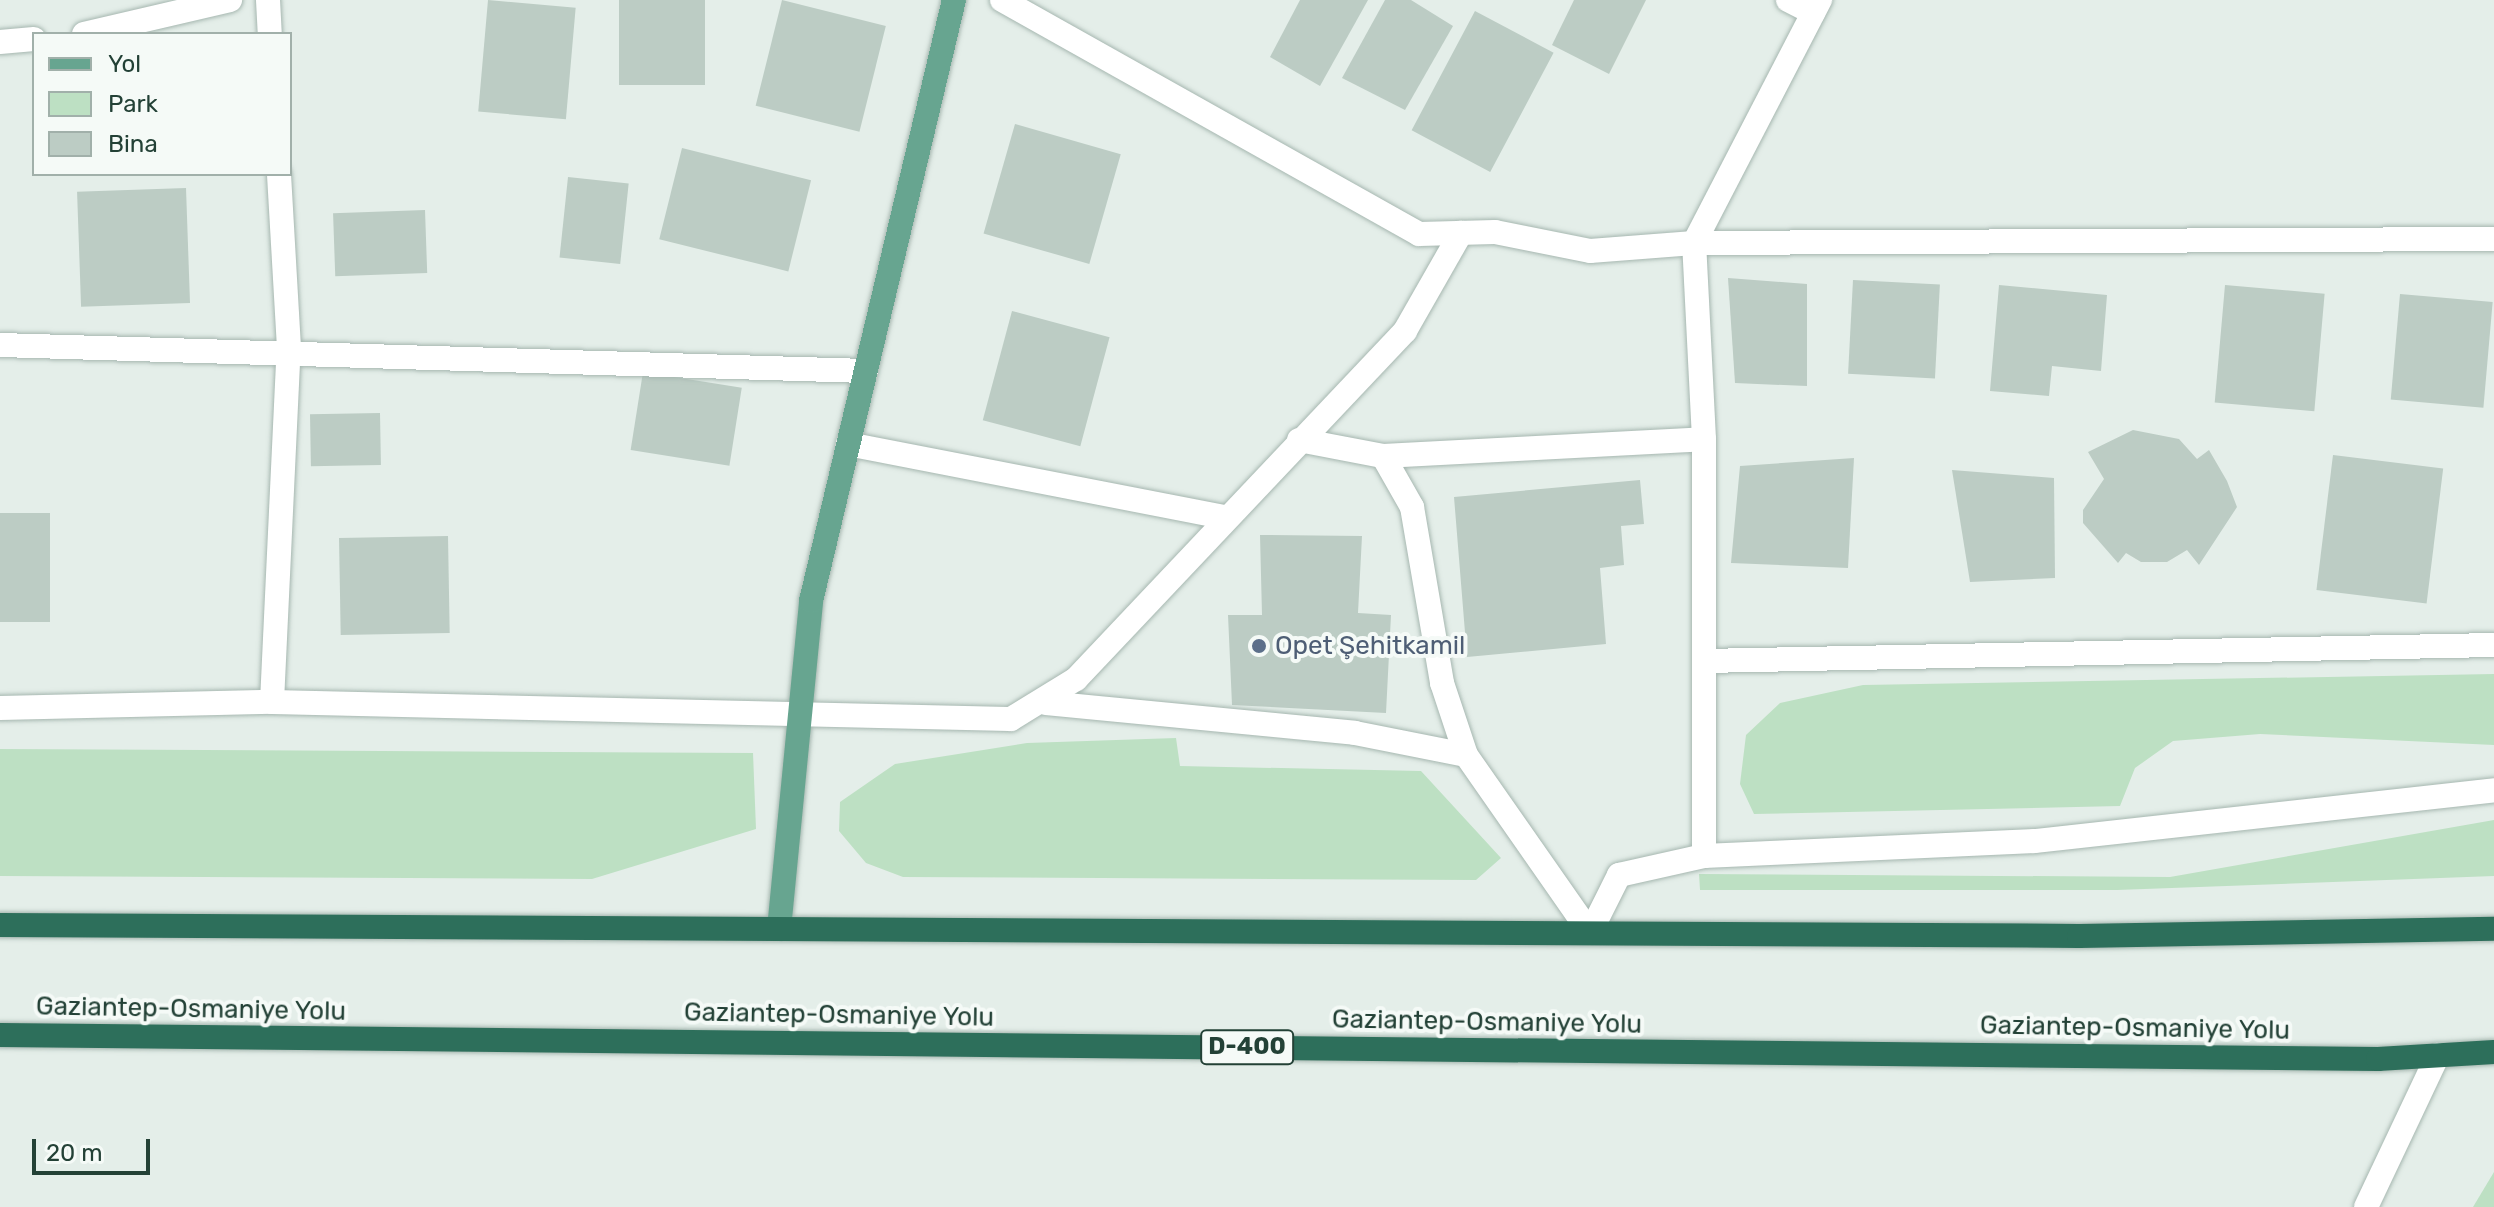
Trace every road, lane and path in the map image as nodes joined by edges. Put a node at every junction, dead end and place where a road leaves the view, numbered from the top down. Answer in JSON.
{"nodes":[{"id":1,"x":230,"y":0,"type":"edge"},
{"id":2,"x":268,"y":0,"type":"edge"},
{"id":3,"x":954,"y":0,"type":"edge"},
{"id":4,"x":1002,"y":0,"type":"edge"},
{"id":5,"x":1788,"y":0,"type":"edge"},
{"id":6,"x":1817,"y":6,"type":"edge"},
{"id":7,"x":93,"y":32,"type":"edge"},
{"id":8,"x":270,"y":32,"type":"edge"},
{"id":9,"x":32,"y":39,"type":"edge"},
{"id":10,"x":0,"y":42,"type":"edge"},
{"id":11,"x":279,"y":176,"type":"edge"},
{"id":12,"x":1461,"y":233,"type":"junction"},
{"id":13,"x":2494,"y":239,"type":"edge"},
{"id":14,"x":1694,"y":243,"type":"junction"},
{"id":15,"x":0,"y":345,"type":"edge"},
{"id":16,"x":289,"y":348,"type":"junction"},
{"id":17,"x":866,"y":371,"type":"junction"},
{"id":18,"x":1704,"y":439,"type":"junction"},
{"id":19,"x":1299,"y":440,"type":"junction"},
{"id":20,"x":848,"y":444,"type":"junction"},
{"id":21,"x":1383,"y":456,"type":"junction"},
{"id":22,"x":1224,"y":517,"type":"junction"},
{"id":23,"x":2494,"y":645,"type":"edge"},
{"id":24,"x":1704,"y":661,"type":"junction"},
{"id":25,"x":272,"y":702,"type":"junction"},
{"id":26,"x":1046,"y":703,"type":"junction"},
{"id":27,"x":0,"y":708,"type":"edge"},
{"id":28,"x":797,"y":714,"type":"junction"},
{"id":29,"x":1466,"y":755,"type":"junction"},
{"id":30,"x":2494,"y":790,"type":"edge"},
{"id":31,"x":1704,"y":856,"type":"junction"},
{"id":32,"x":0,"y":925,"type":"edge"},
{"id":33,"x":779,"y":929,"type":"junction"},
{"id":34,"x":2494,"y":929,"type":"edge"},
{"id":35,"x":1590,"y":933,"type":"junction"},
{"id":36,"x":0,"y":1035,"type":"edge"},
{"id":37,"x":2494,"y":1052,"type":"edge"},
{"id":38,"x":2438,"y":1055,"type":"junction"},
{"id":39,"x":2366,"y":1207,"type":"edge"}],
"edges":[{"from":1,"to":7,"type":"street"},
{"from":2,"to":8,"type":"street"},
{"from":3,"to":17,"type":"main road"},
{"from":4,"to":12,"type":"street"},
{"from":5,"to":6,"type":"street"},
{"from":6,"to":14,"type":"street"},
{"from":9,"to":10,"type":"street"},
{"from":11,"to":16,"type":"street"},
{"from":12,"to":14,"type":"street"},
{"from":12,"to":19,"type":"street"},
{"from":13,"to":14,"type":"street"},
{"from":14,"to":18,"type":"street"},
{"from":15,"to":16,"type":"street"},
{"from":16,"to":17,"type":"street"},
{"from":16,"to":25,"type":"street"},
{"from":17,"to":20,"type":"main road"},
{"from":18,"to":21,"type":"street"},
{"from":18,"to":24,"type":"street"},
{"from":19,"to":21,"type":"street"},
{"from":19,"to":22,"type":"street"},
{"from":20,"to":22,"type":"street"},
{"from":20,"to":28,"type":"main road"},
{"from":21,"to":29,"type":"street"},
{"from":22,"to":26,"type":"street"},
{"from":23,"to":24,"type":"street"},
{"from":24,"to":31,"type":"street"},
{"from":25,"to":27,"type":"street"},
{"from":25,"to":28,"type":"street"},
{"from":26,"to":28,"type":"street"},
{"from":26,"to":29,"type":"street"},
{"from":28,"to":33,"type":"main road"},
{"from":29,"to":35,"type":"street"},
{"from":30,"to":31,"type":"street"},
{"from":31,"to":35,"type":"street"},
{"from":32,"to":33,"type":"highway"},
{"from":33,"to":35,"type":"highway"},
{"from":34,"to":35,"type":"highway"},
{"from":36,"to":38,"type":"highway","name":"Gaziantep-Osmaniye Yolu","number":"D-400"},
{"from":37,"to":38,"type":"highway","name":"Gaziantep-Osmaniye Yolu","number":"D-400"},
{"from":38,"to":39,"type":"street"}]}
